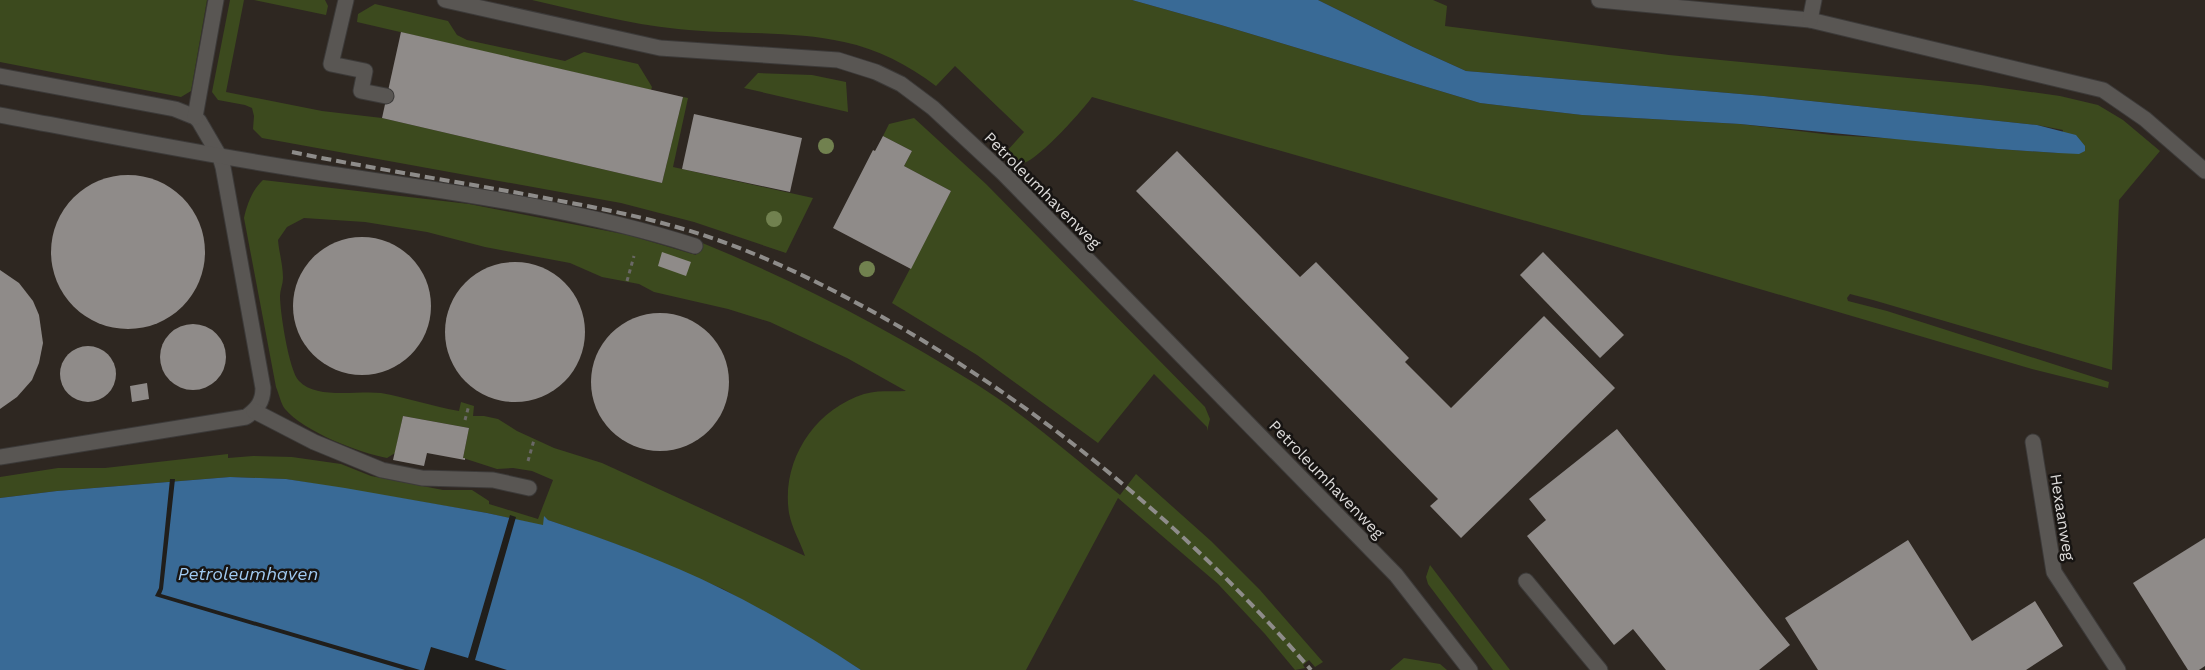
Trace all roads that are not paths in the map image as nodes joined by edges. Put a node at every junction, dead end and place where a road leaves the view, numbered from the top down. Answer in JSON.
{"nodes":[{"id":1,"x":216,"y":0,"type":"edge"},
{"id":2,"x":346,"y":0,"type":"edge"},
{"id":3,"x":445,"y":0,"type":"edge"},
{"id":4,"x":1599,"y":0,"type":"edge"},
{"id":5,"x":1814,"y":0,"type":"edge"},
{"id":6,"x":1810,"y":20,"type":"junction"},
{"id":7,"x":0,"y":76,"type":"edge"},
{"id":8,"x":386,"y":96,"type":"dead end"},
{"id":9,"x":0,"y":115,"type":"edge"},
{"id":10,"x":195,"y":117,"type":"junction"},
{"id":11,"x":220,"y":157,"type":"junction"},
{"id":12,"x":2205,"y":171,"type":"edge"},
{"id":13,"x":695,"y":246,"type":"dead end"},
{"id":14,"x":254,"y":411,"type":"junction"},
{"id":15,"x":2033,"y":442,"type":"dead end"},
{"id":16,"x":0,"y":457,"type":"edge"},
{"id":17,"x":529,"y":488,"type":"dead end"},
{"id":18,"x":1526,"y":582,"type":"dead end"},
{"id":19,"x":1470,"y":670,"type":"edge"},
{"id":20,"x":1600,"y":670,"type":"edge"},
{"id":21,"x":2118,"y":670,"type":"edge"}],
"edges":[{"from":1,"to":10,"type":"street"},
{"from":2,"to":8,"type":"street"},
{"from":3,"to":19,"type":"street","name":"Petroleumhavenweg"},
{"from":4,"to":6,"type":"street"},
{"from":5,"to":6,"type":"street"},
{"from":6,"to":12,"type":"street"},
{"from":7,"to":10,"type":"street"},
{"from":9,"to":11,"type":"street"},
{"from":10,"to":11,"type":"street"},
{"from":11,"to":13,"type":"street"},
{"from":11,"to":14,"type":"street"},
{"from":14,"to":16,"type":"street"},
{"from":14,"to":17,"type":"street"},
{"from":15,"to":21,"type":"street","name":"Hexaanweg"},
{"from":18,"to":20,"type":"street"}]}
